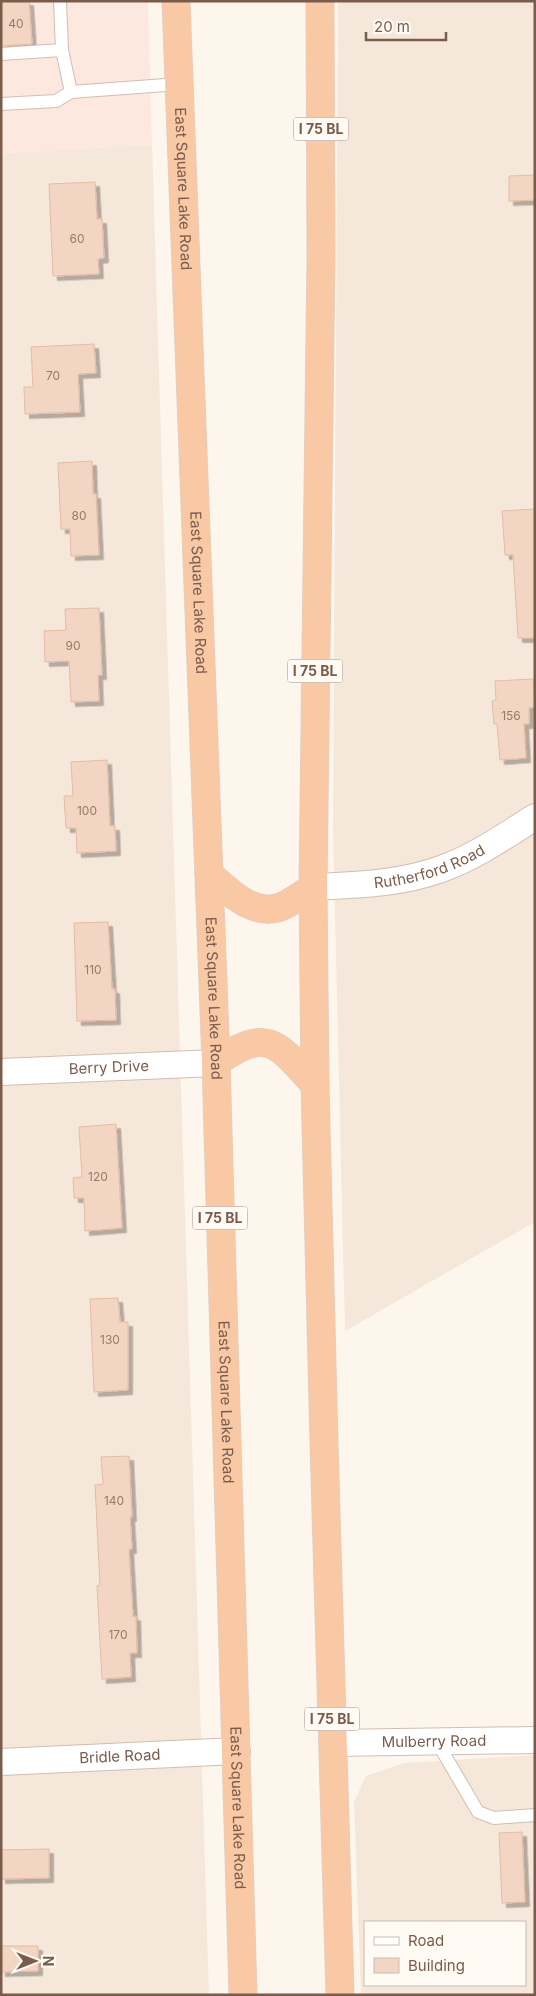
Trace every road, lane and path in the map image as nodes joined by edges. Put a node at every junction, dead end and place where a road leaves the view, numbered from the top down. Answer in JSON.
{"nodes":[{"id":1,"x":60,"y":1,"type":"edge"},
{"id":2,"x":176,"y":1,"type":"edge"},
{"id":3,"x":320,"y":1,"type":"edge"},
{"id":4,"x":62,"y":50,"type":"junction"},
{"id":5,"x":1,"y":54,"type":"edge"},
{"id":6,"x":179,"y":84,"type":"junction"},
{"id":7,"x":71,"y":92,"type":"junction"},
{"id":8,"x":1,"y":104,"type":"edge"},
{"id":9,"x":535,"y":817,"type":"edge"},
{"id":10,"x":209,"y":874,"type":"junction"},
{"id":11,"x":313,"y":887,"type":"junction"},
{"id":12,"x":216,"y":1063,"type":"junction"},
{"id":13,"x":1,"y":1072,"type":"edge"},
{"id":14,"x":315,"y":1085,"type":"junction"},
{"id":15,"x":535,"y":1740,"type":"edge"},
{"id":16,"x":437,"y":1742,"type":"junction"},
{"id":17,"x":333,"y":1743,"type":"junction"},
{"id":18,"x":237,"y":1750,"type":"junction"},
{"id":19,"x":1,"y":1762,"type":"edge"},
{"id":20,"x":535,"y":1815,"type":"edge"},
{"id":21,"x":243,"y":1995,"type":"edge"},
{"id":22,"x":340,"y":1995,"type":"edge"}],
"edges":[{"from":1,"to":4,"type":"lane"},
{"from":2,"to":6,"type":"highway","name":"East Square Lake Road","number":"I 75 BL"},
{"from":3,"to":11,"type":"highway","number":"I 75 BL"},
{"from":4,"to":5,"type":"lane"},
{"from":4,"to":7,"type":"lane"},
{"from":6,"to":7,"type":"lane"},
{"from":6,"to":10,"type":"highway","name":"East Square Lake Road","number":"I 75 BL"},
{"from":7,"to":8,"type":"lane"},
{"from":9,"to":11,"type":"street","name":"Rutherford Road"},
{"from":10,"to":11,"type":"highway"},
{"from":10,"to":12,"type":"highway","name":"East Square Lake Road","number":"I 75 BL"},
{"from":11,"to":14,"type":"highway","number":"I 75 BL"},
{"from":12,"to":13,"type":"street","name":"Berry Drive"},
{"from":12,"to":14,"type":"highway"},
{"from":12,"to":18,"type":"highway","name":"East Square Lake Road","number":"I 75 BL"},
{"from":14,"to":17,"type":"highway","number":"I 75 BL"},
{"from":15,"to":16,"type":"street","name":"Mulberry Road"},
{"from":16,"to":17,"type":"street","name":"Mulberry Road"},
{"from":16,"to":20,"type":"lane"},
{"from":17,"to":22,"type":"highway","number":"I 75 BL"},
{"from":18,"to":19,"type":"street","name":"Bridle Road"},
{"from":18,"to":21,"type":"highway","name":"East Square Lake Road","number":"I 75 BL"}]}
